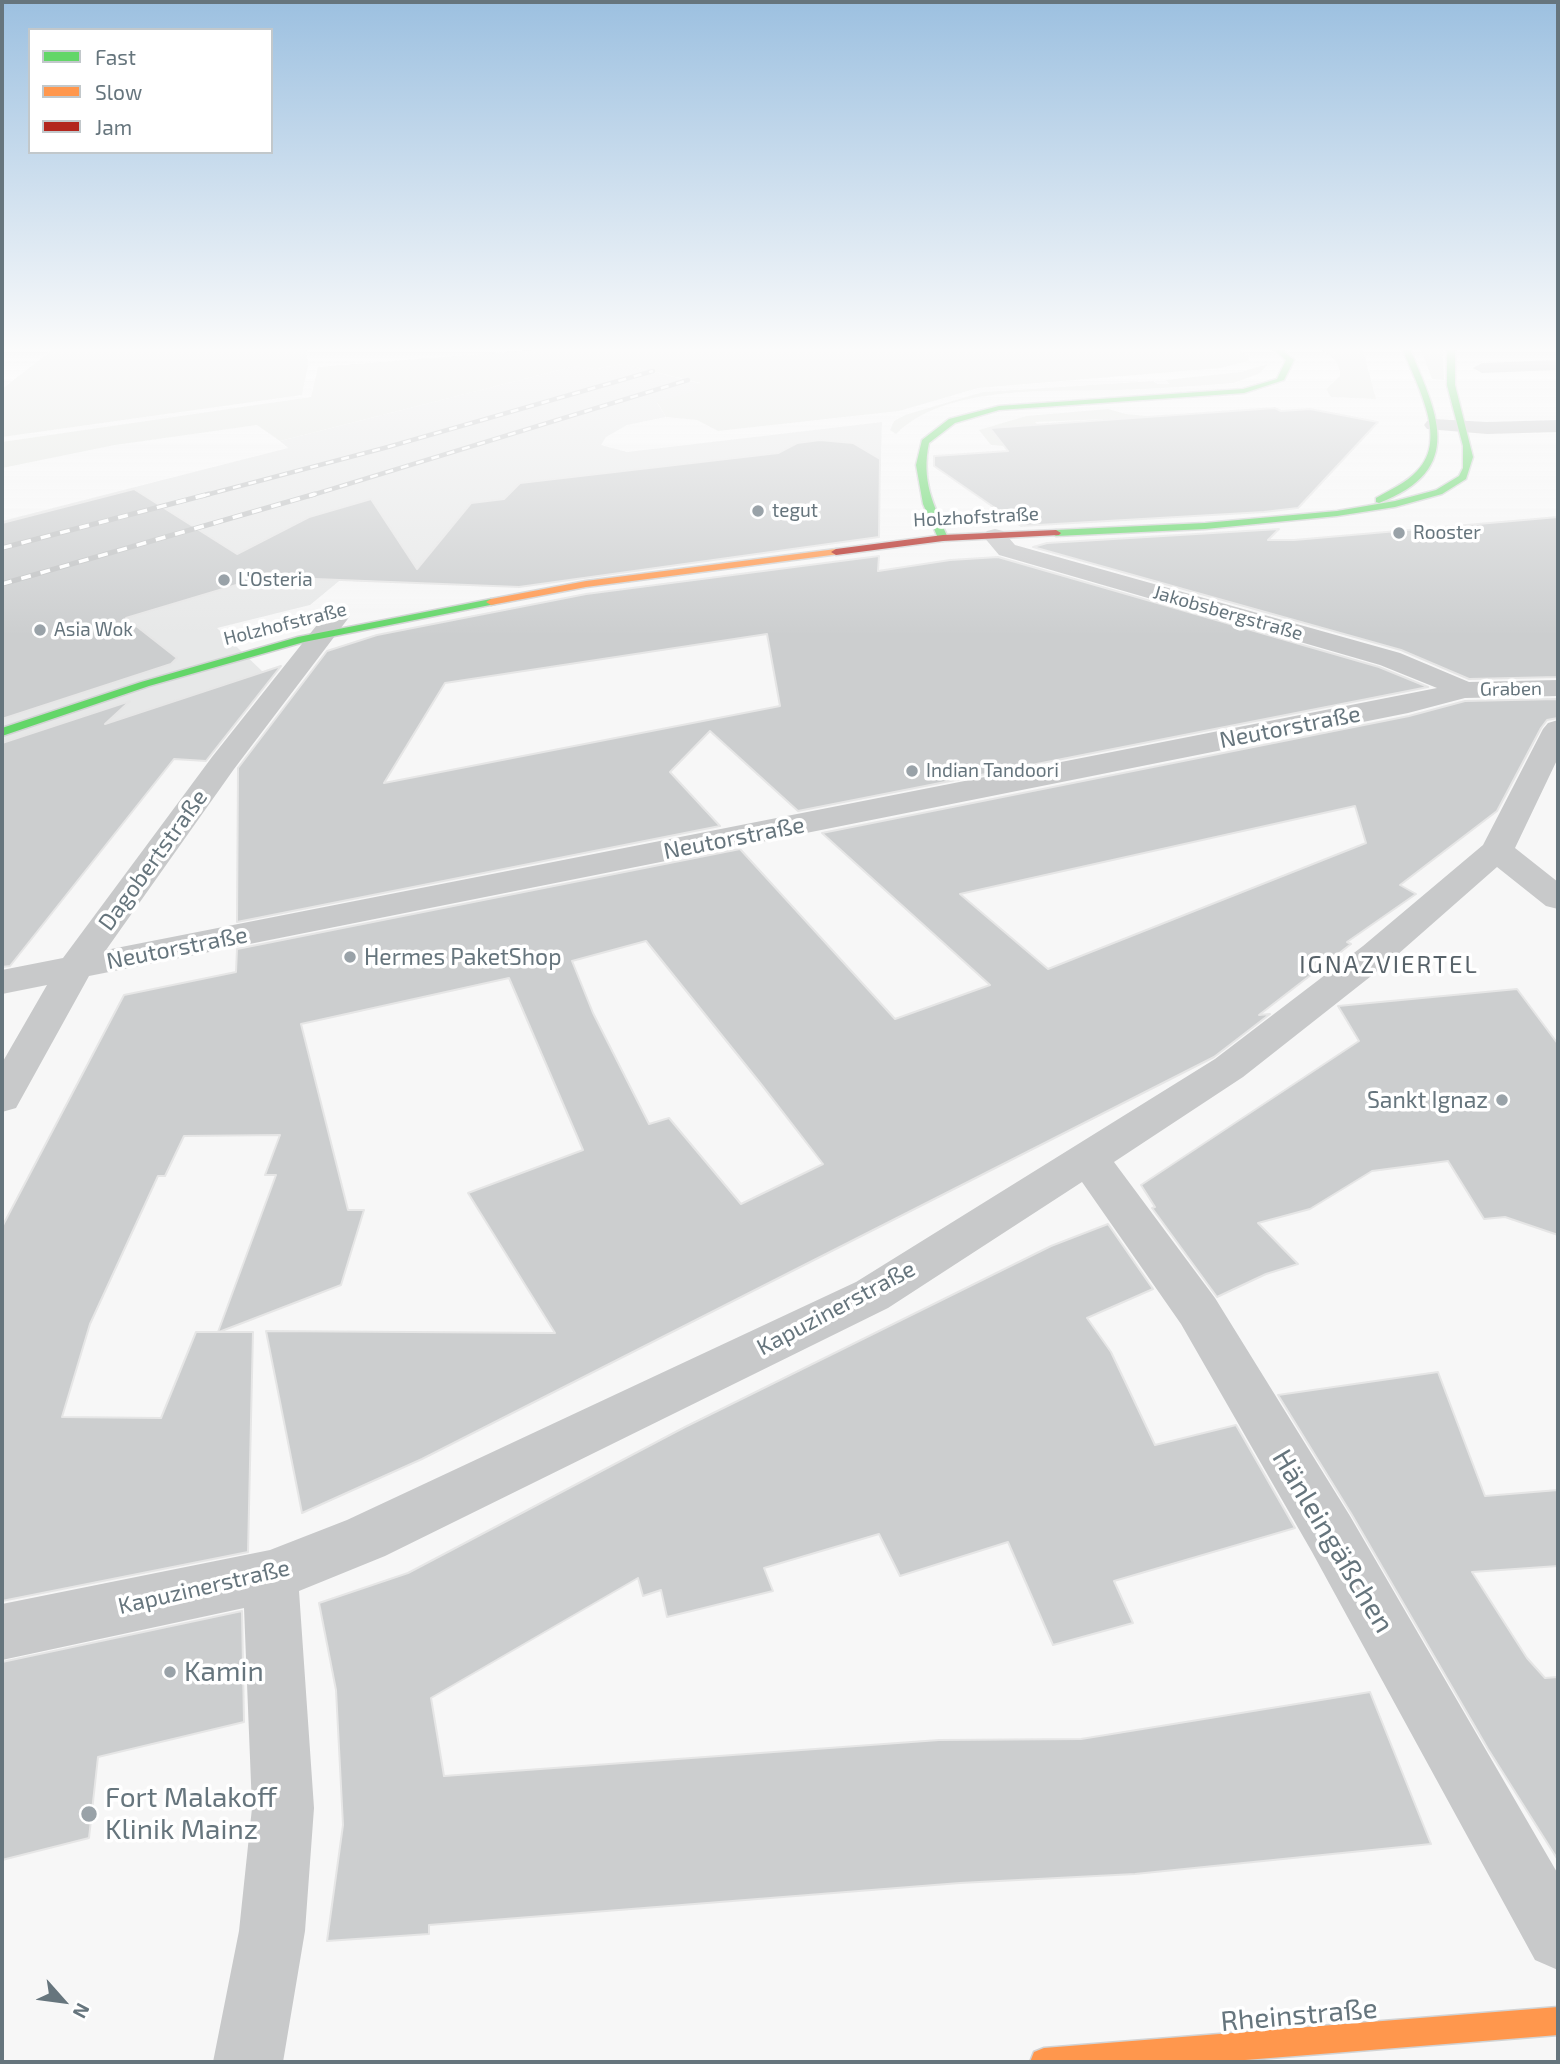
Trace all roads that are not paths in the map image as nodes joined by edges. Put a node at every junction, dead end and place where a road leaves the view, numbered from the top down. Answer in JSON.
{"nodes":[{"id":1,"x":925,"y":443,"type":"edge"},
{"id":2,"x":1434,"y":443,"type":"edge"},
{"id":3,"x":1466,"y":443,"type":"edge"},
{"id":4,"x":1369,"y":507,"type":"junction"},
{"id":5,"x":995,"y":536,"type":"junction"},
{"id":6,"x":943,"y":538,"type":"junction"},
{"id":7,"x":586,"y":584,"type":"junction"},
{"id":8,"x":329,"y":625,"type":"junction"},
{"id":9,"x":253,"y":636,"type":"dead end"},
{"id":10,"x":165,"y":660,"type":"dead end"},
{"id":11,"x":99,"y":682,"type":"dead end"},
{"id":12,"x":1558,"y":688,"type":"edge"},
{"id":13,"x":1465,"y":690,"type":"junction"},
{"id":14,"x":41,"y":701,"type":"dead end"},
{"id":15,"x":2,"y":718,"type":"edge"},
{"id":16,"x":1558,"y":729,"type":"edge"},
{"id":17,"x":2,"y":733,"type":"edge"},
{"id":18,"x":1497,"y":850,"type":"junction"},
{"id":19,"x":1558,"y":899,"type":"edge"},
{"id":20,"x":75,"y":968,"type":"junction"},
{"id":21,"x":2,"y":982,"type":"edge"},
{"id":22,"x":2,"y":1098,"type":"edge"},
{"id":23,"x":1088,"y":1158,"type":"junction"},
{"id":24,"x":270,"y":1576,"type":"junction"},
{"id":25,"x":2,"y":1632,"type":"edge"},
{"id":26,"x":1558,"y":1937,"type":"edge"},
{"id":27,"x":1558,"y":2021,"type":"edge"},
{"id":28,"x":248,"y":2062,"type":"edge"},
{"id":29,"x":1044,"y":2062,"type":"edge"}],
"edges":[{"from":1,"to":6,"type":"street"},
{"from":2,"to":4,"type":"street","name":"Holzhofstraße"},
{"from":3,"to":4,"type":"street","name":"Holzhofstraße"},
{"from":4,"to":5,"type":"street","name":"Holzhofstraße"},
{"from":5,"to":6,"type":"street","name":"Holzhofstraße"},
{"from":5,"to":13,"type":"street","name":"Jakobsbergstraße"},
{"from":6,"to":7,"type":"street","name":"Holzhofstraße"},
{"from":7,"to":8,"type":"street","name":"Holzhofstraße"},
{"from":7,"to":8,"type":"street","name":"Holzhofstraße"},
{"from":8,"to":9,"type":"street","name":"Holzhofstraße"},
{"from":8,"to":17,"type":"street","name":"Holzhofstraße"},
{"from":8,"to":20,"type":"street","name":"Dagobertstraße"},
{"from":10,"to":11,"type":"street"},
{"from":12,"to":13,"type":"street","name":"Graben"},
{"from":13,"to":20,"type":"street","name":"Neutorstraße"},
{"from":14,"to":15,"type":"street"},
{"from":16,"to":18,"type":"street","name":"Kapuzinerstraße"},
{"from":18,"to":19,"type":"street"},
{"from":18,"to":23,"type":"street","name":"Kapuzinerstraße"},
{"from":20,"to":21,"type":"street","name":"Neutorstraße"},
{"from":20,"to":22,"type":"street","name":"Dagobertstraße"},
{"from":23,"to":24,"type":"street","name":"Kapuzinerstraße"},
{"from":23,"to":26,"type":"street","name":"Hänleingäßchen"},
{"from":24,"to":25,"type":"street","name":"Kapuzinerstraße"},
{"from":24,"to":28,"type":"street"},
{"from":27,"to":29,"type":"street","name":"Rheinstraße"}]}
